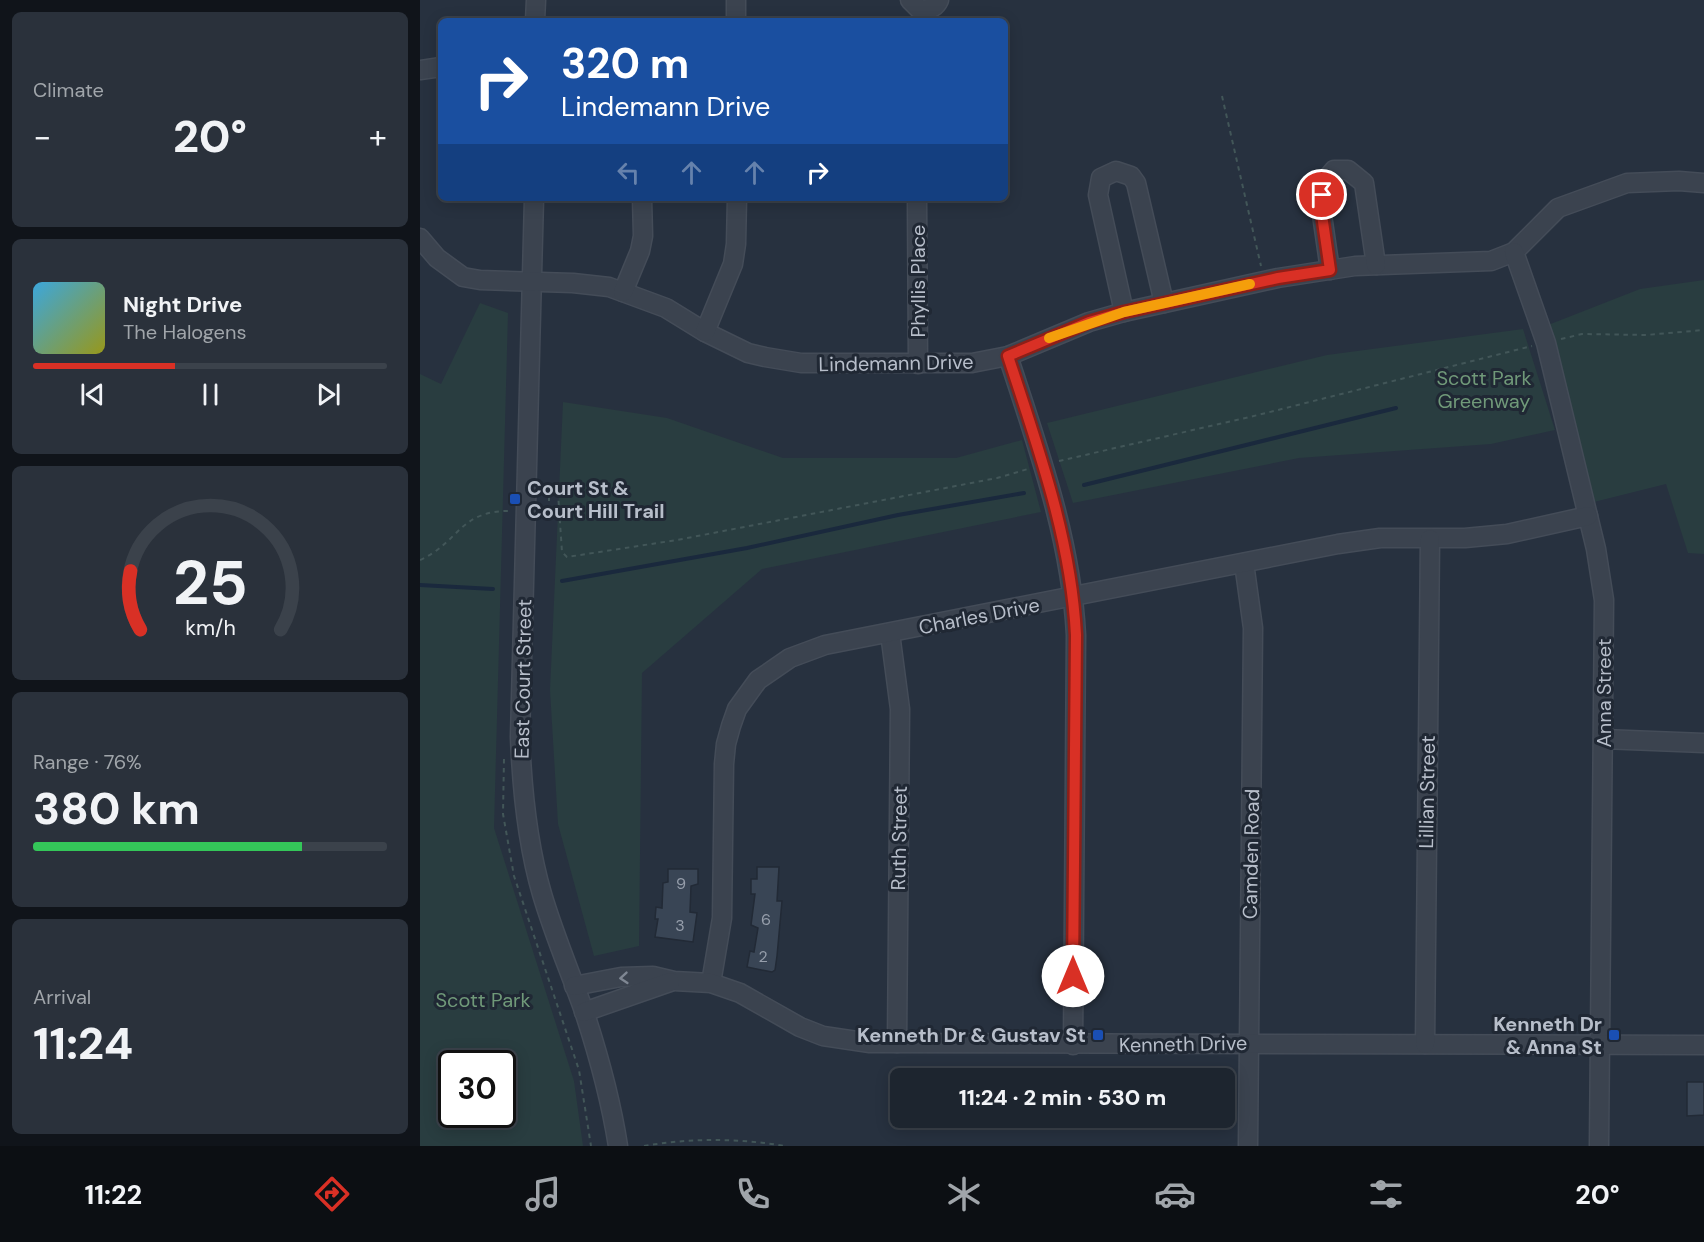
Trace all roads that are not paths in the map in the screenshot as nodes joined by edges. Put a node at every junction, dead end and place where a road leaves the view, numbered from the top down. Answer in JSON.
{"nodes":[{"id":1,"x":536,"y":0,"type":"edge"},
{"id":2,"x":736,"y":0,"type":"edge"},
{"id":3,"x":910,"y":0,"type":"edge"},
{"id":4,"x":939,"y":0,"type":"edge"},
{"id":5,"x":535,"y":18,"type":"edge"},
{"id":6,"x":736,"y":18,"type":"edge"},
{"id":7,"x":438,"y":67,"type":"edge"},
{"id":8,"x":420,"y":70,"type":"edge"},
{"id":9,"x":1704,"y":183,"type":"edge"},
{"id":10,"x":534,"y":201,"type":"edge"},
{"id":11,"x":642,"y":201,"type":"edge"},
{"id":12,"x":737,"y":201,"type":"edge"},
{"id":13,"x":917,"y":201,"type":"edge"},
{"id":14,"x":420,"y":238,"type":"edge"},
{"id":15,"x":1514,"y":252,"type":"junction"},
{"id":16,"x":1376,"y":266,"type":"junction"},
{"id":17,"x":1330,"y":270,"type":"junction"},
{"id":18,"x":534,"y":282,"type":"junction"},
{"id":19,"x":623,"y":292,"type":"junction"},
{"id":20,"x":1164,"y":303,"type":"junction"},
{"id":21,"x":1124,"y":312,"type":"junction"},
{"id":22,"x":705,"y":332,"type":"junction"},
{"id":23,"x":1008,"y":356,"type":"junction"},
{"id":24,"x":918,"y":364,"type":"junction"},
{"id":25,"x":1588,"y":516,"type":"junction"},
{"id":26,"x":1430,"y":539,"type":"junction"},
{"id":27,"x":1244,"y":563,"type":"junction"},
{"id":28,"x":1074,"y":598,"type":"junction"},
{"id":29,"x":890,"y":633,"type":"junction"},
{"id":30,"x":1603,"y":739,"type":"junction"},
{"id":31,"x":1704,"y":743,"type":"edge"},
{"id":32,"x":674,"y":981,"type":"junction"},
{"id":33,"x":711,"y":983,"type":"junction"},
{"id":34,"x":574,"y":986,"type":"junction"},
{"id":35,"x":584,"y":1012,"type":"junction"},
{"id":36,"x":1249,"y":1042,"type":"junction"},
{"id":37,"x":897,"y":1043,"type":"junction"},
{"id":38,"x":1425,"y":1044,"type":"junction"},
{"id":39,"x":1073,"y":1045,"type":"junction"},
{"id":40,"x":1704,"y":1045,"type":"edge"},
{"id":41,"x":1600,"y":1046,"type":"junction"},
{"id":42,"x":618,"y":1146,"type":"edge"},
{"id":43,"x":1248,"y":1146,"type":"edge"},
{"id":44,"x":1599,"y":1146,"type":"edge"}],
"edges":[{"from":1,"to":5,"type":"street"},
{"from":2,"to":6,"type":"street"},
{"from":3,"to":4,"type":"street"},
{"from":7,"to":8,"type":"street"},
{"from":9,"to":15,"type":"street","name":"Lindemann Drive"},
{"from":10,"to":18,"type":"street","name":"East Court Street"},
{"from":11,"to":19,"type":"street"},
{"from":12,"to":22,"type":"street"},
{"from":13,"to":24,"type":"street","name":"Phyllis Place"},
{"from":14,"to":18,"type":"street","name":"Lindemann Drive"},
{"from":15,"to":16,"type":"street","name":"Lindemann Drive"},
{"from":15,"to":25,"type":"street","name":"Anna Street"},
{"from":16,"to":17,"type":"street","name":"Lindemann Drive"},
{"from":16,"to":17,"type":"street"},
{"from":17,"to":20,"type":"street","name":"Lindemann Drive"},
{"from":18,"to":19,"type":"street","name":"Lindemann Drive"},
{"from":18,"to":34,"type":"street","name":"East Court Street"},
{"from":19,"to":22,"type":"street","name":"Lindemann Drive"},
{"from":20,"to":21,"type":"street","name":"Lindemann Drive"},
{"from":20,"to":21,"type":"street"},
{"from":21,"to":23,"type":"street","name":"Lindemann Drive"},
{"from":22,"to":24,"type":"street","name":"Lindemann Drive"},
{"from":23,"to":24,"type":"street","name":"Lindemann Drive"},
{"from":23,"to":28,"type":"street"},
{"from":25,"to":26,"type":"street","name":"Charles Drive"},
{"from":25,"to":30,"type":"street","name":"Anna Street"},
{"from":26,"to":27,"type":"street","name":"Charles Drive"},
{"from":26,"to":38,"type":"street","name":"Lillian Street"},
{"from":27,"to":28,"type":"street","name":"Charles Drive"},
{"from":27,"to":36,"type":"street","name":"Camden Road"},
{"from":28,"to":29,"type":"street","name":"Charles Drive"},
{"from":28,"to":39,"type":"street"},
{"from":29,"to":33,"type":"street","name":"Charles Drive"},
{"from":29,"to":37,"type":"street","name":"Ruth Street"},
{"from":30,"to":31,"type":"street"},
{"from":30,"to":41,"type":"street","name":"Anna Street"},
{"from":32,"to":33,"type":"street","name":"Kenneth Drive"},
{"from":32,"to":34,"type":"street","name":"Kenneth Drive","one_way":true},
{"from":32,"to":35,"type":"street","name":"Kenneth Drive"},
{"from":33,"to":37,"type":"street","name":"Kenneth Drive"},
{"from":34,"to":35,"type":"street","name":"East Court Street"},
{"from":35,"to":42,"type":"street","name":"East Court Street"},
{"from":36,"to":38,"type":"street","name":"Kenneth Drive"},
{"from":36,"to":39,"type":"street","name":"Kenneth Drive"},
{"from":36,"to":43,"type":"street","name":"Camden Road"},
{"from":37,"to":39,"type":"street","name":"Kenneth Drive"},
{"from":38,"to":41,"type":"street","name":"Kenneth Drive"},
{"from":40,"to":41,"type":"street","name":"Kenneth Drive"},
{"from":41,"to":44,"type":"street","name":"Anna Street"}]}
